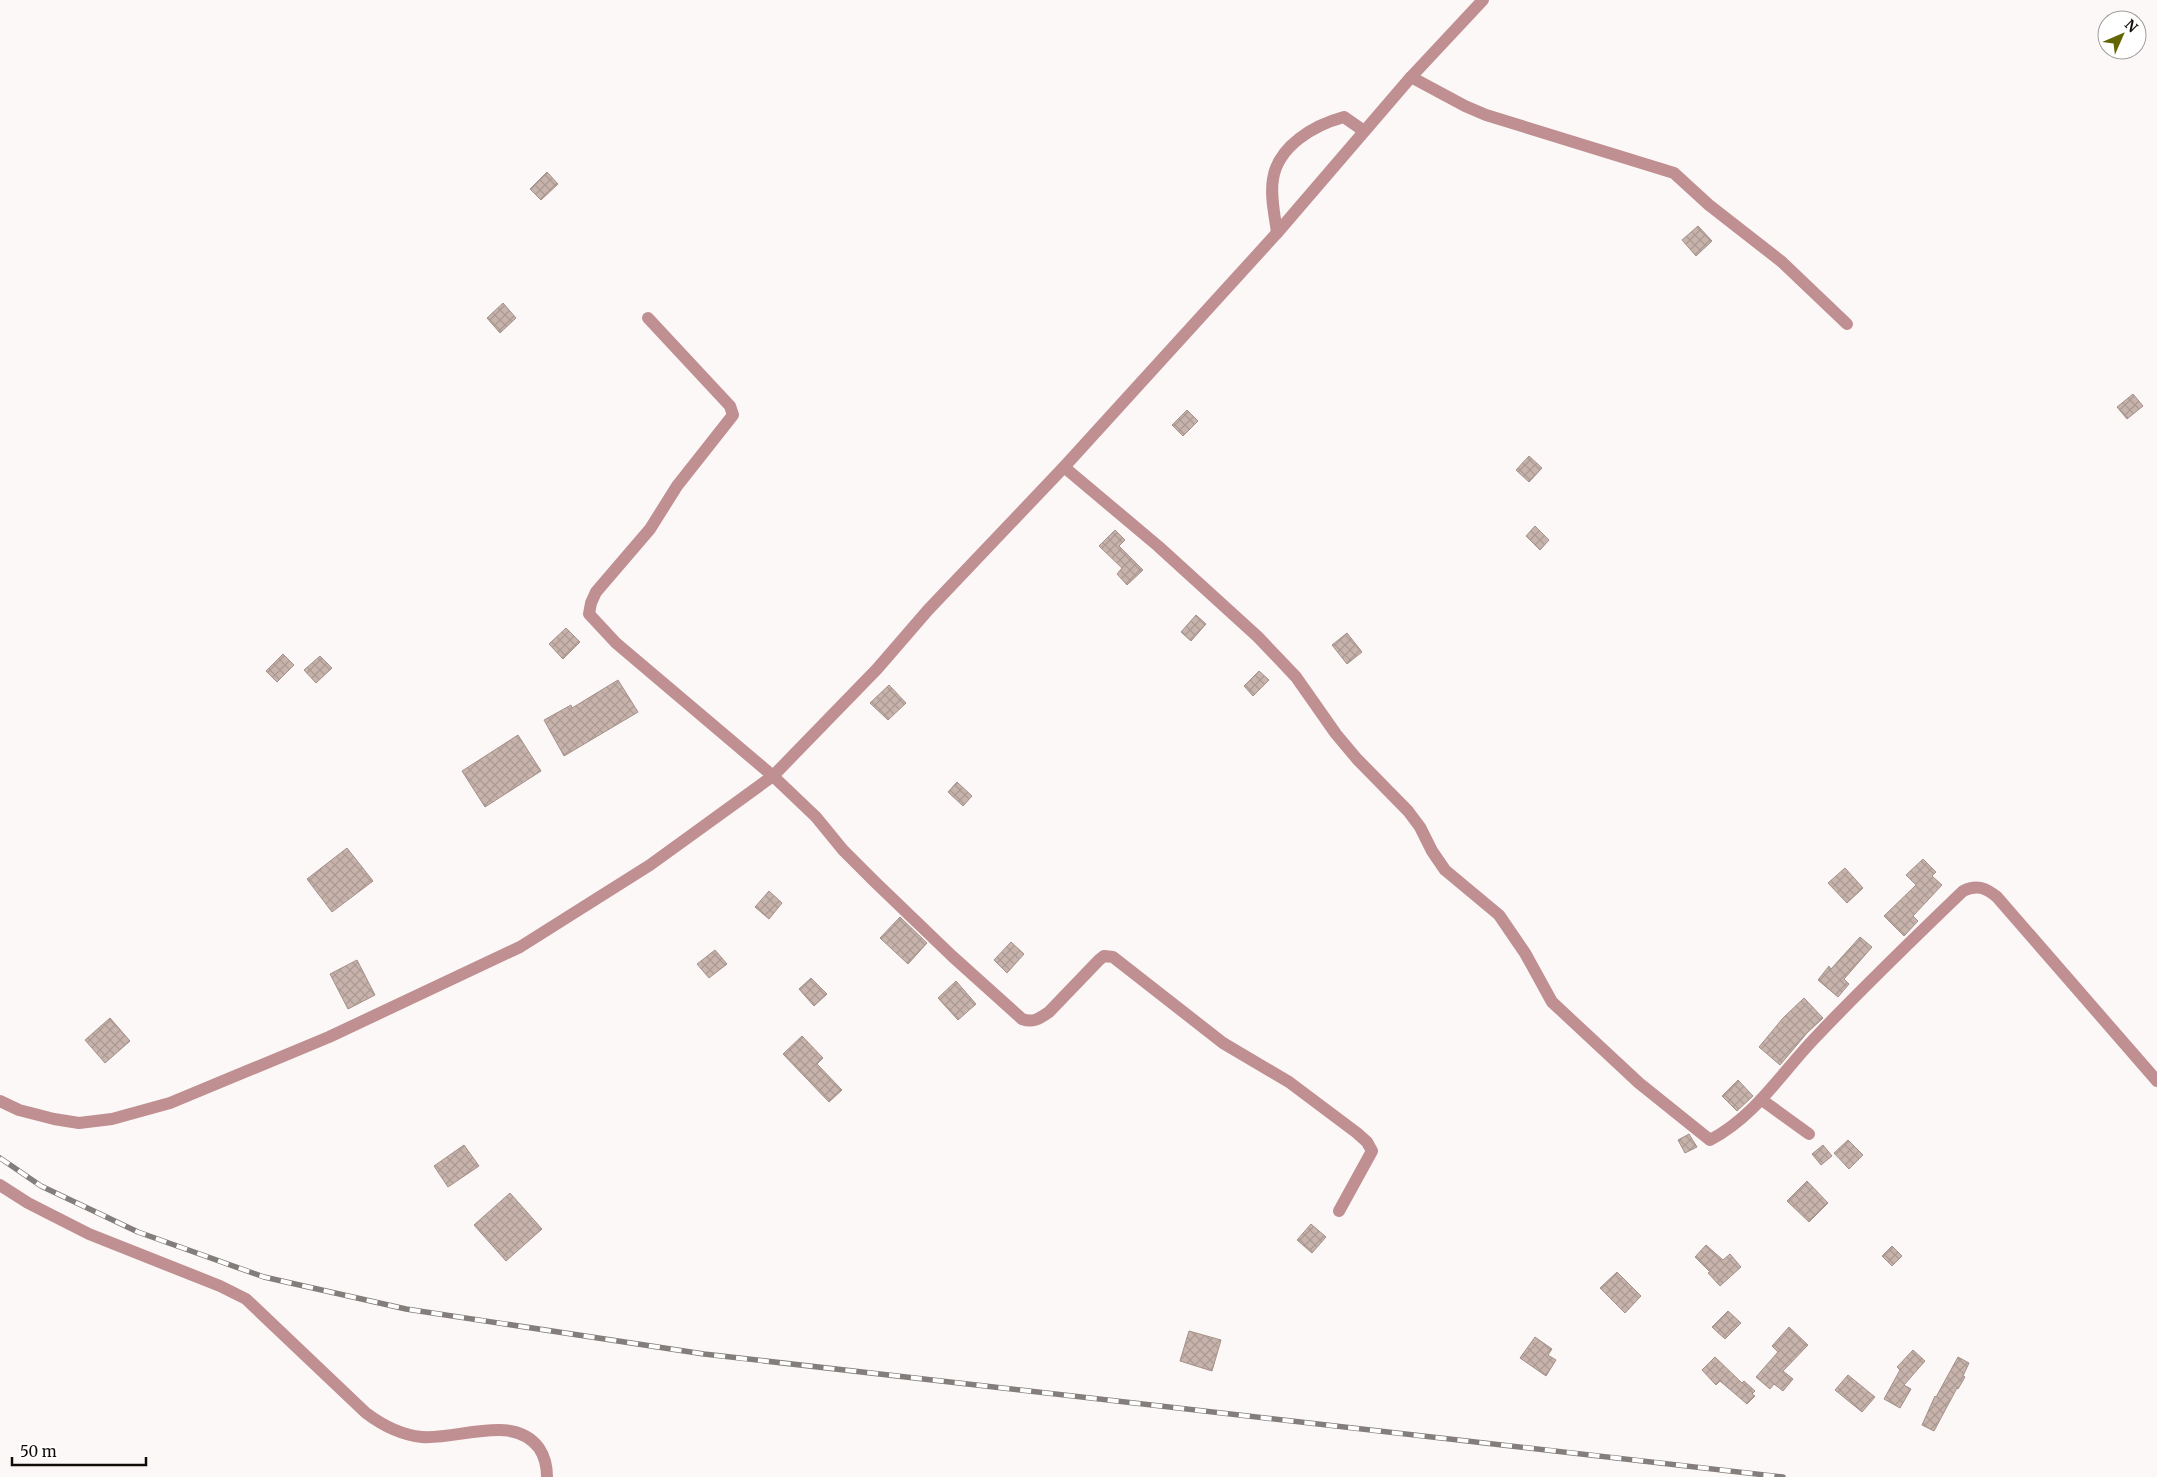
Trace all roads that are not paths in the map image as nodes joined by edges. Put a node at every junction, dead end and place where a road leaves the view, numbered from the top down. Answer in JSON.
{"nodes":[{"id":1,"x":1483,"y":0,"type":"edge"},
{"id":2,"x":1410,"y":77,"type":"junction"},
{"id":3,"x":1364,"y":130,"type":"junction"},
{"id":4,"x":1277,"y":233,"type":"junction"},
{"id":5,"x":648,"y":318,"type":"dead end"},
{"id":6,"x":1847,"y":324,"type":"dead end"},
{"id":7,"x":1064,"y":467,"type":"junction"},
{"id":8,"x":773,"y":776,"type":"junction"},
{"id":9,"x":2157,"y":1081,"type":"edge"},
{"id":10,"x":1762,"y":1100,"type":"junction"},
{"id":11,"x":0,"y":1101,"type":"edge"},
{"id":12,"x":1809,"y":1134,"type":"dead end"},
{"id":13,"x":0,"y":1185,"type":"edge"},
{"id":14,"x":1338,"y":1212,"type":"dead end"},
{"id":15,"x":547,"y":1477,"type":"edge"}],
"edges":[{"from":1,"to":2,"type":"street"},
{"from":2,"to":3,"type":"street"},
{"from":2,"to":6,"type":"street"},
{"from":3,"to":4,"type":"street"},
{"from":3,"to":4,"type":"street"},
{"from":4,"to":7,"type":"street"},
{"from":5,"to":8,"type":"street"},
{"from":7,"to":8,"type":"street"},
{"from":7,"to":10,"type":"street"},
{"from":8,"to":11,"type":"street"},
{"from":8,"to":14,"type":"street"},
{"from":9,"to":10,"type":"street"},
{"from":10,"to":12,"type":"street"},
{"from":13,"to":15,"type":"street"}]}
